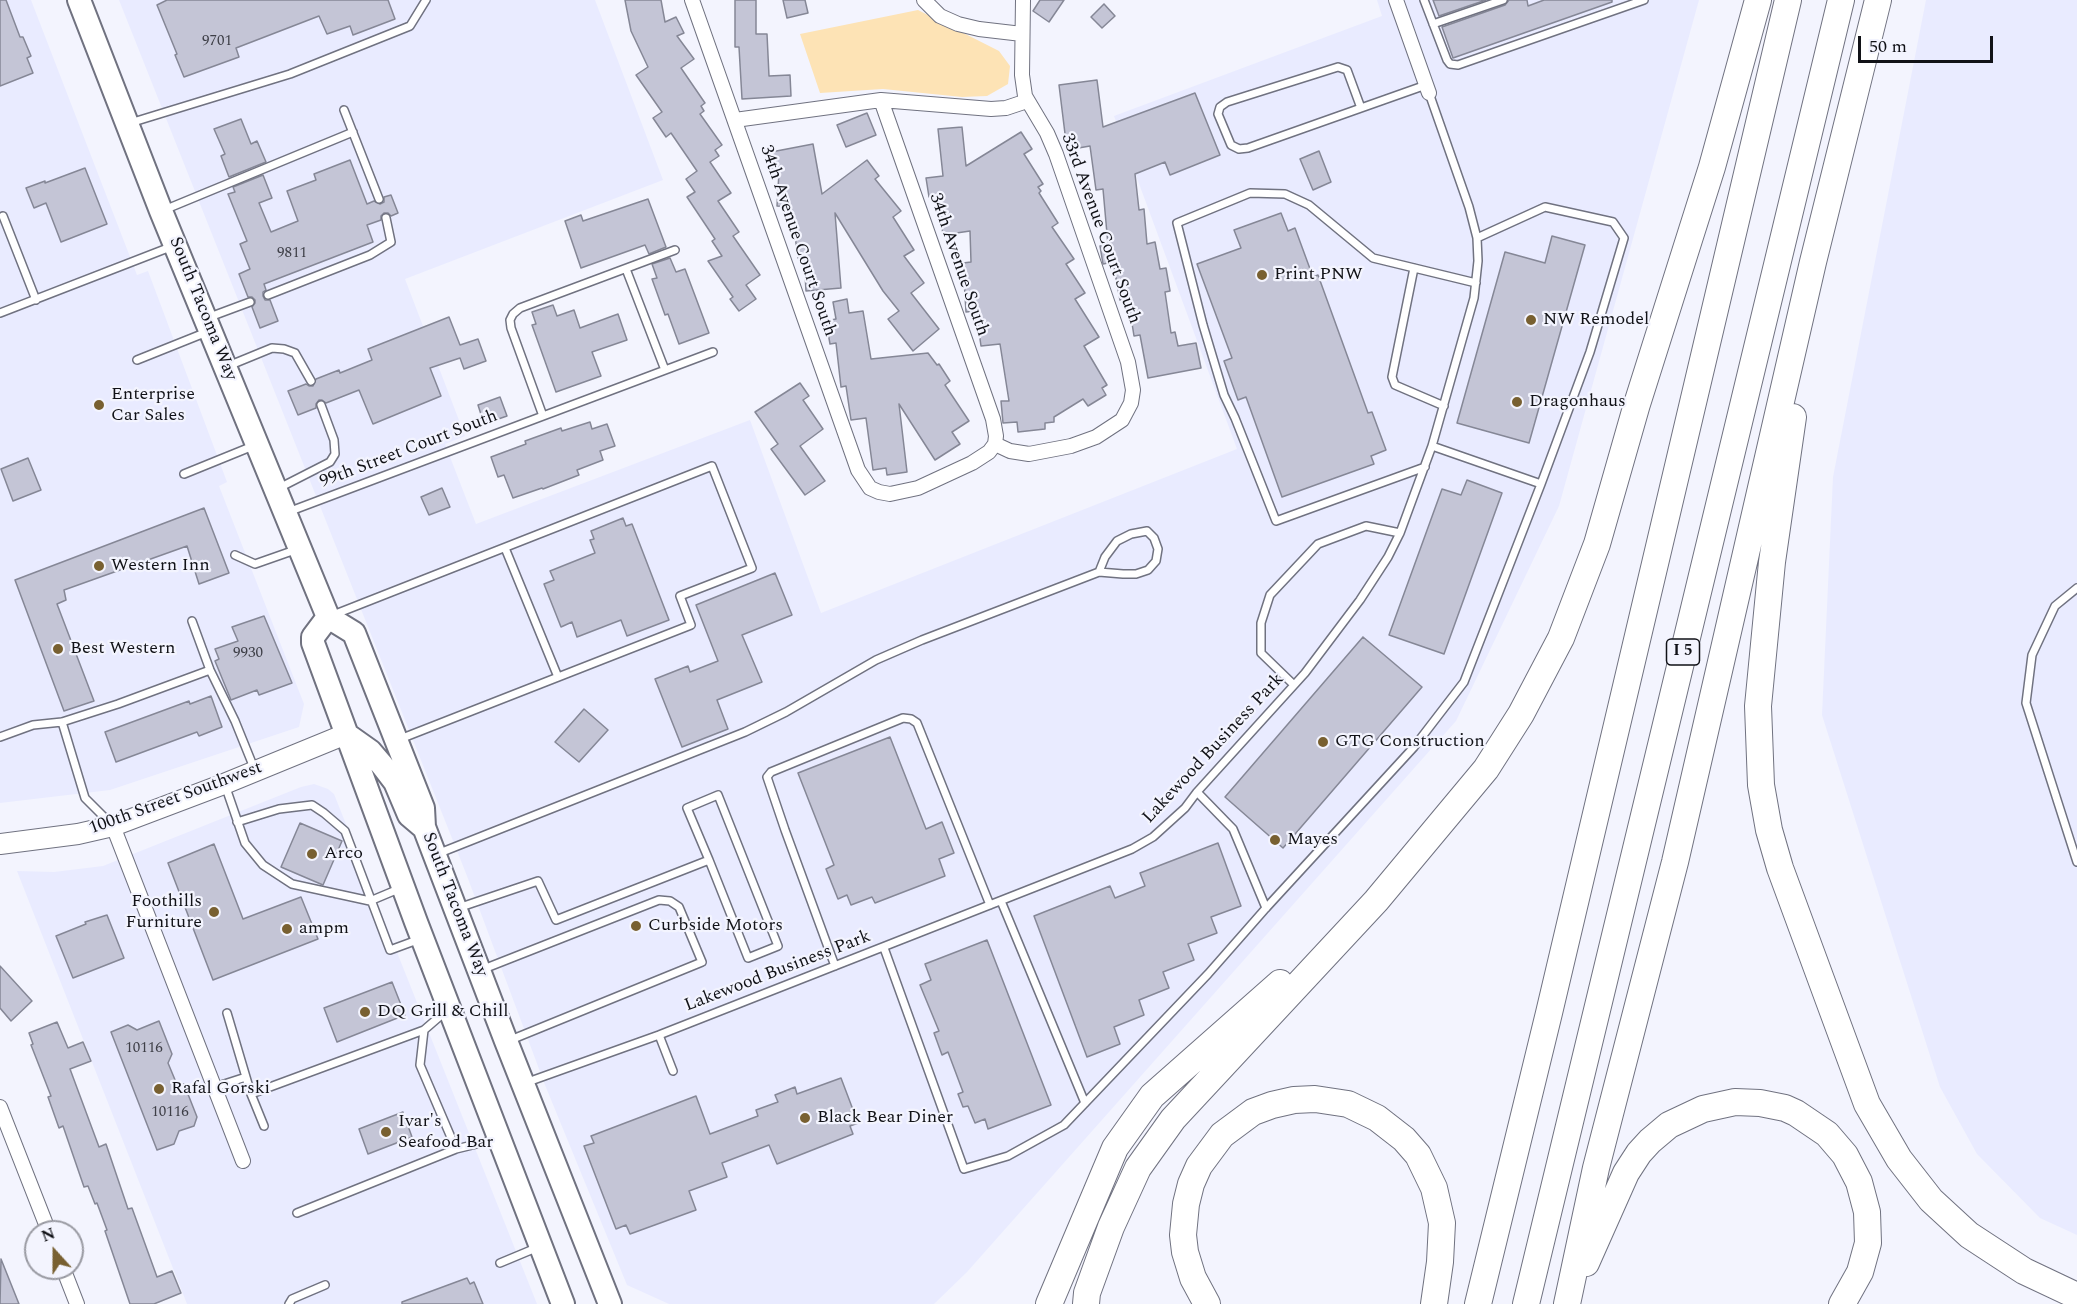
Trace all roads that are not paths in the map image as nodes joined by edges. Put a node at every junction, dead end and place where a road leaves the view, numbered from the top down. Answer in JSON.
{"nodes":[{"id":1,"x":79,"y":0,"type":"edge"},
{"id":2,"x":428,"y":0,"type":"edge"},
{"id":3,"x":692,"y":0,"type":"edge"},
{"id":4,"x":924,"y":0,"type":"edge"},
{"id":5,"x":1023,"y":0,"type":"edge"},
{"id":6,"x":1396,"y":0,"type":"edge"},
{"id":7,"x":1424,"y":0,"type":"edge"},
{"id":8,"x":1503,"y":0,"type":"edge"},
{"id":9,"x":1644,"y":0,"type":"edge"},
{"id":10,"x":1758,"y":0,"type":"edge"},
{"id":11,"x":1788,"y":0,"type":"edge"},
{"id":12,"x":1840,"y":0,"type":"edge"},
{"id":13,"x":1878,"y":0,"type":"edge"},
{"id":14,"x":1433,"y":24,"type":"junction"},
{"id":15,"x":1022,"y":34,"type":"junction"},
{"id":16,"x":1428,"y":89,"type":"junction"},
{"id":17,"x":881,"y":100,"type":"junction"},
{"id":18,"x":1027,"y":101,"type":"junction"},
{"id":19,"x":1361,"y":108,"type":"junction"},
{"id":20,"x":344,"y":110,"type":"dead end"},
{"id":21,"x":735,"y":120,"type":"junction"},
{"id":22,"x":127,"y":123,"type":"junction"},
{"id":23,"x":353,"y":132,"type":"junction"},
{"id":24,"x":379,"y":200,"type":"dead end"},
{"id":25,"x":161,"y":211,"type":"junction"},
{"id":26,"x":3,"y":216,"type":"dead end"},
{"id":27,"x":386,"y":218,"type":"dead end"},
{"id":28,"x":1477,"y":238,"type":"junction"},
{"id":29,"x":176,"y":245,"type":"junction"},
{"id":30,"x":675,"y":250,"type":"dead end"},
{"id":31,"x":1813,"y":262,"type":"junction"},
{"id":32,"x":626,"y":268,"type":"junction"},
{"id":33,"x":1414,"y":268,"type":"junction"},
{"id":34,"x":1476,"y":283,"type":"junction"},
{"id":35,"x":268,"y":295,"type":"dead end"},
{"id":36,"x":36,"y":300,"type":"junction"},
{"id":37,"x":250,"y":302,"type":"dead end"},
{"id":38,"x":0,"y":314,"type":"edge"},
{"id":39,"x":208,"y":325,"type":"junction"},
{"id":40,"x":713,"y":352,"type":"dead end"},
{"id":41,"x":137,"y":360,"type":"dead end"},
{"id":42,"x":225,"y":367,"type":"junction"},
{"id":43,"x":665,"y":370,"type":"junction"},
{"id":44,"x":311,"y":381,"type":"dead end"},
{"id":45,"x":321,"y":405,"type":"dead end"},
{"id":46,"x":1444,"y":406,"type":"junction"},
{"id":47,"x":543,"y":416,"type":"junction"},
{"id":48,"x":259,"y":444,"type":"junction"},
{"id":49,"x":995,"y":444,"type":"junction"},
{"id":50,"x":1432,"y":446,"type":"junction"},
{"id":51,"x":1425,"y":467,"type":"junction"},
{"id":52,"x":184,"y":474,"type":"dead end"},
{"id":53,"x":1541,"y":484,"type":"junction"},
{"id":54,"x":277,"y":489,"type":"junction"},
{"id":55,"x":286,"y":512,"type":"junction"},
{"id":56,"x":1400,"y":533,"type":"junction"},
{"id":57,"x":300,"y":548,"type":"junction"},
{"id":58,"x":505,"y":548,"type":"junction"},
{"id":59,"x":236,"y":555,"type":"dead end"},
{"id":60,"x":1099,"y":572,"type":"junction"},
{"id":61,"x":2077,"y":588,"type":"edge"},
{"id":62,"x":328,"y":617,"type":"junction"},
{"id":63,"x":192,"y":621,"type":"dead end"},
{"id":64,"x":210,"y":670,"type":"junction"},
{"id":65,"x":558,"y":677,"type":"junction"},
{"id":66,"x":1294,"y":686,"type":"junction"},
{"id":67,"x":62,"y":722,"type":"junction"},
{"id":68,"x":346,"y":734,"type":"junction"},
{"id":69,"x":0,"y":737,"type":"edge"},
{"id":70,"x":397,"y":740,"type":"junction"},
{"id":71,"x":255,"y":771,"type":"junction"},
{"id":72,"x":224,"y":784,"type":"junction"},
{"id":73,"x":1197,"y":792,"type":"junction"},
{"id":74,"x":237,"y":822,"type":"junction"},
{"id":75,"x":113,"y":826,"type":"junction"},
{"id":76,"x":424,"y":827,"type":"junction"},
{"id":77,"x":0,"y":844,"type":"edge"},
{"id":78,"x":435,"y":855,"type":"junction"},
{"id":79,"x":709,"y":860,"type":"junction"},
{"id":80,"x":2077,"y":862,"type":"edge"},
{"id":81,"x":403,"y":887,"type":"junction"},
{"id":82,"x":370,"y":901,"type":"junction"},
{"id":83,"x":1001,"y":901,"type":"junction"},
{"id":84,"x":1376,"y":901,"type":"junction"},
{"id":85,"x":990,"y":905,"type":"junction"},
{"id":86,"x":1266,"y":908,"type":"junction"},
{"id":87,"x":456,"y":909,"type":"junction"},
{"id":88,"x":422,"y":938,"type":"junction"},
{"id":89,"x":884,"y":948,"type":"junction"},
{"id":90,"x":835,"y":966,"type":"junction"},
{"id":91,"x":479,"y":971,"type":"junction"},
{"id":92,"x":450,"y":1008,"type":"junction"},
{"id":93,"x":227,"y":1013,"type":"dead end"},
{"id":94,"x":424,"y":1030,"type":"junction"},
{"id":95,"x":659,"y":1035,"type":"junction"},
{"id":96,"x":506,"y":1041,"type":"junction"},
{"id":97,"x":673,"y":1071,"type":"dead end"},
{"id":98,"x":246,"y":1077,"type":"junction"},
{"id":99,"x":522,"y":1083,"type":"junction"},
{"id":100,"x":215,"y":1087,"type":"junction"},
{"id":101,"x":251,"y":1094,"type":"junction"},
{"id":102,"x":1084,"y":1103,"type":"junction"},
{"id":103,"x":0,"y":1107,"type":"edge"},
{"id":104,"x":264,"y":1126,"type":"dead end"},
{"id":105,"x":500,"y":1139,"type":"junction"},
{"id":106,"x":456,"y":1149,"type":"junction"},
{"id":107,"x":243,"y":1161,"type":"dead end"},
{"id":108,"x":297,"y":1212,"type":"dead end"},
{"id":109,"x":44,"y":1220,"type":"edge"},
{"id":110,"x":542,"y":1246,"type":"junction"},
{"id":111,"x":500,"y":1263,"type":"dead end"},
{"id":112,"x":68,"y":1280,"type":"edge"},
{"id":113,"x":325,"y":1285,"type":"dead end"},
{"id":114,"x":2077,"y":1296,"type":"edge"},
{"id":115,"x":77,"y":1304,"type":"edge"},
{"id":116,"x":289,"y":1304,"type":"edge"},
{"id":117,"x":563,"y":1304,"type":"edge"},
{"id":118,"x":610,"y":1304,"type":"edge"},
{"id":119,"x":1048,"y":1304,"type":"edge"},
{"id":120,"x":1086,"y":1304,"type":"edge"},
{"id":121,"x":1207,"y":1304,"type":"edge"},
{"id":122,"x":1434,"y":1304,"type":"edge"},
{"id":123,"x":1478,"y":1304,"type":"edge"},
{"id":124,"x":1526,"y":1304,"type":"edge"},
{"id":125,"x":1567,"y":1304,"type":"edge"},
{"id":126,"x":1842,"y":1304,"type":"edge"}],
"edges":[{"from":1,"to":22,"type":"main road","name":"South Tacoma Way"},
{"from":2,"to":22,"type":"lane"},
{"from":3,"to":21,"type":"street","name":"34th Avenue Court South"},
{"from":4,"to":15,"type":"street"},
{"from":5,"to":15,"type":"street","name":"33rd Avenue Court South"},
{"from":6,"to":16,"type":"street"},
{"from":7,"to":14,"type":"lane"},
{"from":8,"to":14,"type":"lane"},
{"from":9,"to":14,"type":"lane"},
{"from":10,"to":84,"type":"highway"},
{"from":11,"to":123,"type":"highway"},
{"from":12,"to":124,"type":"highway","number":"I 5"},
{"from":13,"to":31,"type":"highway"},
{"from":15,"to":18,"type":"street","name":"33rd Avenue Court South"},
{"from":16,"to":19,"type":"lane"},
{"from":16,"to":28,"type":"lane","name":"Lakewood Business Park"},
{"from":17,"to":18,"type":"street"},
{"from":17,"to":21,"type":"street"},
{"from":17,"to":49,"type":"street","name":"34th Avenue South"},
{"from":18,"to":49,"type":"street","name":"33rd Avenue Court South"},
{"from":19,"to":19,"type":"lane"},
{"from":20,"to":23,"type":"lane"},
{"from":21,"to":49,"type":"street","name":"34th Avenue Court South"},
{"from":22,"to":25,"type":"main road","name":"South Tacoma Way"},
{"from":23,"to":24,"type":"lane"},
{"from":23,"to":25,"type":"lane"},
{"from":25,"to":29,"type":"main road","name":"South Tacoma Way"},
{"from":26,"to":36,"type":"lane"},
{"from":27,"to":35,"type":"lane"},
{"from":28,"to":34,"type":"lane","name":"Lakewood Business Park"},
{"from":28,"to":53,"type":"lane"},
{"from":29,"to":36,"type":"lane"},
{"from":29,"to":39,"type":"main road","name":"South Tacoma Way"},
{"from":30,"to":32,"type":"lane"},
{"from":31,"to":114,"type":"highway"},
{"from":31,"to":125,"type":"highway"},
{"from":32,"to":43,"type":"lane"},
{"from":32,"to":47,"type":"lane"},
{"from":33,"to":34,"type":"lane"},
{"from":33,"to":46,"type":"lane"},
{"from":33,"to":51,"type":"lane"},
{"from":34,"to":46,"type":"lane","name":"Lakewood Business Park"},
{"from":36,"to":38,"type":"lane"},
{"from":37,"to":39,"type":"lane"},
{"from":39,"to":41,"type":"lane"},
{"from":39,"to":42,"type":"main road","name":"South Tacoma Way"},
{"from":40,"to":43,"type":"lane","name":"99th Street Court South"},
{"from":42,"to":44,"type":"lane"},
{"from":42,"to":48,"type":"main road","name":"South Tacoma Way"},
{"from":43,"to":47,"type":"lane","name":"99th Street Court South"},
{"from":45,"to":54,"type":"lane"},
{"from":46,"to":50,"type":"lane","name":"Lakewood Business Park"},
{"from":47,"to":55,"type":"lane","name":"99th Street Court South"},
{"from":48,"to":52,"type":"lane"},
{"from":48,"to":54,"type":"main road","name":"South Tacoma Way"},
{"from":50,"to":51,"type":"lane","name":"Lakewood Business Park"},
{"from":50,"to":53,"type":"lane"},
{"from":51,"to":56,"type":"lane","name":"Lakewood Business Park"},
{"from":53,"to":86,"type":"lane"},
{"from":54,"to":55,"type":"main road","name":"South Tacoma Way"},
{"from":55,"to":57,"type":"main road","name":"South Tacoma Way"},
{"from":56,"to":66,"type":"lane","name":"Lakewood Business Park"},
{"from":56,"to":66,"type":"lane"},
{"from":57,"to":59,"type":"lane"},
{"from":57,"to":62,"type":"main road","name":"South Tacoma Way"},
{"from":58,"to":62,"type":"lane"},
{"from":58,"to":65,"type":"lane"},
{"from":58,"to":65,"type":"lane"},
{"from":60,"to":60,"type":"lane"},
{"from":60,"to":78,"type":"lane"},
{"from":61,"to":80,"type":"lane"},
{"from":62,"to":68,"type":"main road"},
{"from":62,"to":70,"type":"main road","name":"South Tacoma Way"},
{"from":63,"to":64,"type":"lane"},
{"from":64,"to":67,"type":"lane"},
{"from":64,"to":71,"type":"lane"},
{"from":65,"to":70,"type":"lane"},
{"from":66,"to":73,"type":"lane","name":"Lakewood Business Park"},
{"from":67,"to":69,"type":"lane"},
{"from":67,"to":75,"type":"lane"},
{"from":68,"to":71,"type":"main road","name":"100th Street Southwest"},
{"from":68,"to":76,"type":"main road"},
{"from":68,"to":81,"type":"main road"},
{"from":70,"to":76,"type":"main road","name":"South Tacoma Way"},
{"from":71,"to":72,"type":"main road","name":"100th Street Southwest"},
{"from":72,"to":74,"type":"lane"},
{"from":72,"to":75,"type":"main road","name":"100th Street Southwest"},
{"from":73,"to":83,"type":"lane","name":"Lakewood Business Park"},
{"from":73,"to":86,"type":"lane"},
{"from":74,"to":82,"type":"lane"},
{"from":74,"to":82,"type":"lane"},
{"from":75,"to":77,"type":"main road","name":"100th Street Southwest"},
{"from":75,"to":100,"type":"street"},
{"from":76,"to":78,"type":"main road","name":"South Tacoma Way"},
{"from":78,"to":87,"type":"main road","name":"South Tacoma Way"},
{"from":79,"to":79,"type":"lane"},
{"from":79,"to":87,"type":"lane"},
{"from":81,"to":82,"type":"lane"},
{"from":81,"to":88,"type":"main road"},
{"from":82,"to":88,"type":"lane"},
{"from":83,"to":85,"type":"lane","name":"Lakewood Business Park"},
{"from":83,"to":102,"type":"lane"},
{"from":84,"to":119,"type":"highway"},
{"from":84,"to":120,"type":"highway"},
{"from":85,"to":89,"type":"lane","name":"Lakewood Business Park"},
{"from":85,"to":90,"type":"lane"},
{"from":86,"to":102,"type":"lane"},
{"from":87,"to":91,"type":"main road","name":"South Tacoma Way"},
{"from":88,"to":92,"type":"main road"},
{"from":89,"to":90,"type":"lane","name":"Lakewood Business Park"},
{"from":89,"to":102,"type":"lane"},
{"from":90,"to":95,"type":"lane","name":"Lakewood Business Park"},
{"from":91,"to":96,"type":"main road","name":"South Tacoma Way"},
{"from":91,"to":96,"type":"lane"},
{"from":92,"to":94,"type":"lane"},
{"from":92,"to":105,"type":"main road"},
{"from":93,"to":98,"type":"lane"},
{"from":94,"to":101,"type":"lane"},
{"from":94,"to":106,"type":"lane"},
{"from":95,"to":97,"type":"lane"},
{"from":95,"to":99,"type":"lane","name":"Lakewood Business Park"},
{"from":96,"to":99,"type":"main road","name":"South Tacoma Way"},
{"from":98,"to":100,"type":"lane"},
{"from":98,"to":101,"type":"lane"},
{"from":99,"to":118,"type":"main road","name":"South Tacoma Way"},
{"from":100,"to":107,"type":"street"},
{"from":101,"to":104,"type":"lane"},
{"from":103,"to":109,"type":"street"},
{"from":105,"to":106,"type":"lane"},
{"from":105,"to":110,"type":"main road"},
{"from":106,"to":108,"type":"lane"},
{"from":110,"to":111,"type":"lane"},
{"from":110,"to":117,"type":"main road"},
{"from":112,"to":115,"type":"street"},
{"from":113,"to":116,"type":"lane"},
{"from":121,"to":122,"type":"highway"},
{"from":125,"to":126,"type":"highway"}]}
